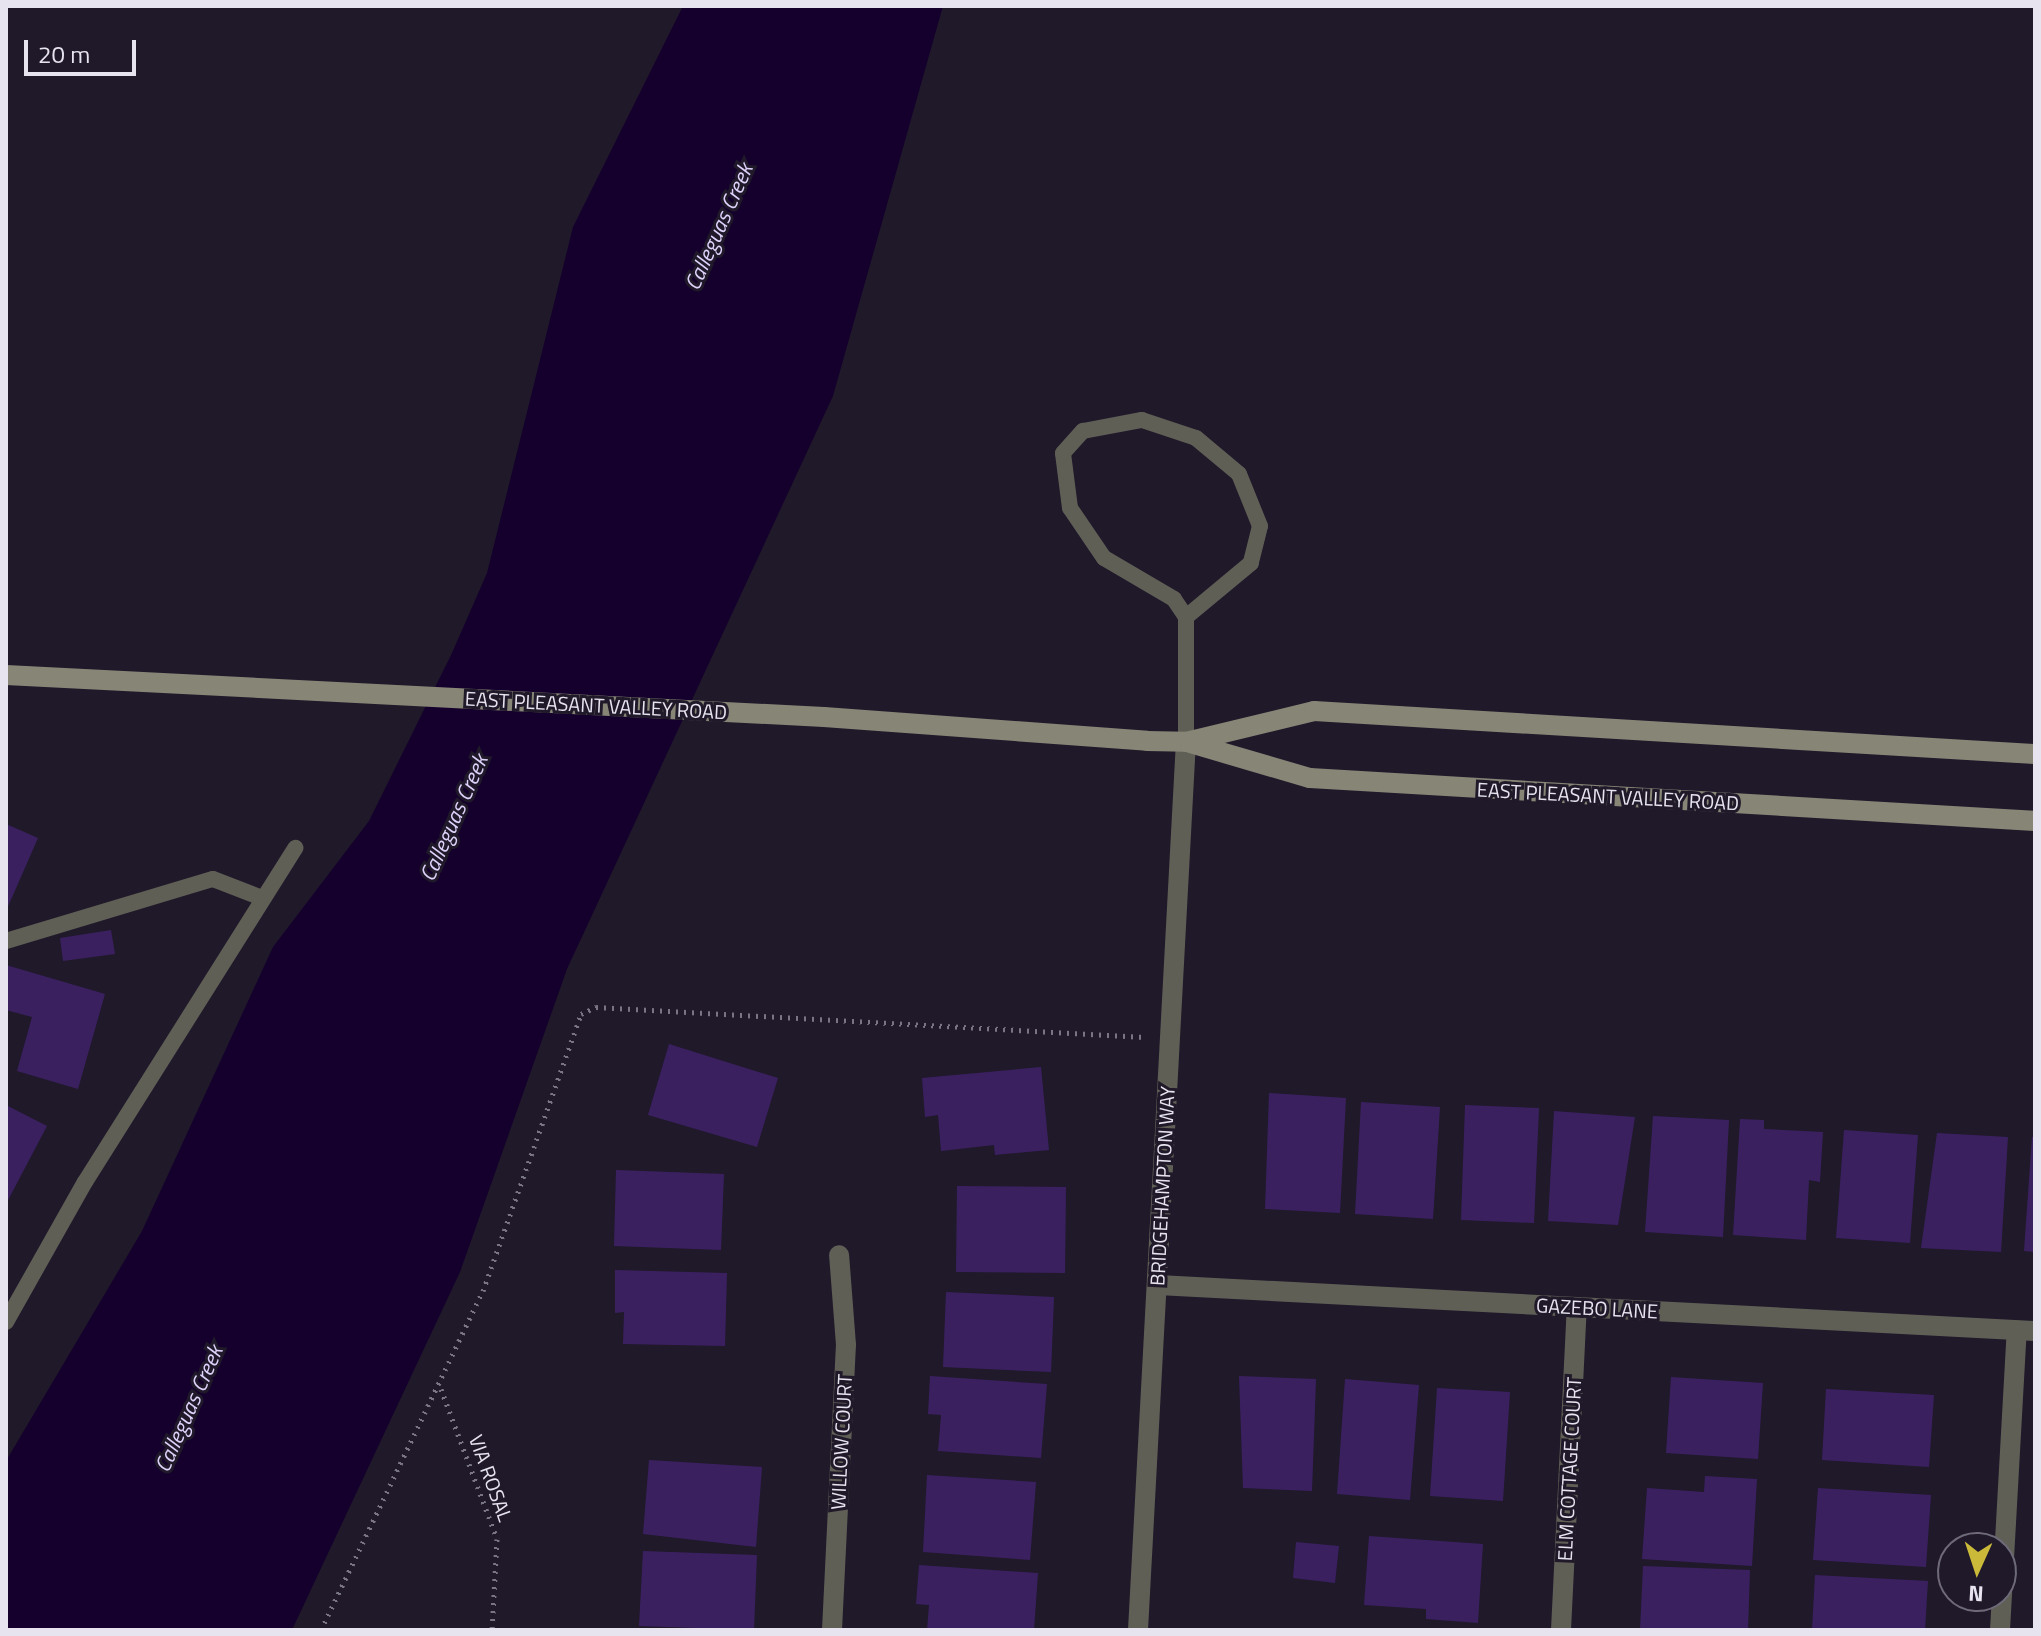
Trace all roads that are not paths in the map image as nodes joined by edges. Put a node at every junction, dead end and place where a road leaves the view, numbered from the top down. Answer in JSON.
{"nodes":[{"id":1,"x":1186,"y":617,"type":"junction"},
{"id":2,"x":6,"y":675,"type":"edge"},
{"id":3,"x":1186,"y":742,"type":"junction"},
{"id":4,"x":2035,"y":754,"type":"edge"},
{"id":5,"x":2035,"y":821,"type":"edge"},
{"id":6,"x":295,"y":848,"type":"dead end"},
{"id":7,"x":262,"y":898,"type":"junction"},
{"id":8,"x":6,"y":941,"type":"edge"},
{"id":9,"x":839,"y":1255,"type":"dead end"},
{"id":10,"x":1158,"y":1285,"type":"junction"},
{"id":11,"x":1577,"y":1307,"type":"junction"},
{"id":12,"x":6,"y":1322,"type":"edge"},
{"id":13,"x":2026,"y":1330,"type":"edge"},
{"id":14,"x":832,"y":1630,"type":"edge"},
{"id":15,"x":1138,"y":1630,"type":"edge"},
{"id":16,"x":1561,"y":1630,"type":"edge"},
{"id":17,"x":2000,"y":1630,"type":"edge"}],
"edges":[{"from":1,"to":1,"type":"lane"},
{"from":1,"to":3,"type":"lane"},
{"from":2,"to":3,"type":"main road","name":"EAST PLEASANT VALLEY ROAD"},
{"from":3,"to":4,"type":"main road","name":"EAST PLEASANT VALLEY ROAD"},
{"from":3,"to":5,"type":"main road","name":"EAST PLEASANT VALLEY ROAD"},
{"from":3,"to":10,"type":"street","name":"BRIDGEHAMPTON WAY"},
{"from":6,"to":7,"type":"lane"},
{"from":7,"to":8,"type":"lane"},
{"from":7,"to":12,"type":"lane"},
{"from":9,"to":14,"type":"street","name":"WILLOW COURT"},
{"from":10,"to":11,"type":"street","name":"GAZEBO LANE"},
{"from":10,"to":15,"type":"street","name":"BRIDGEHAMPTON WAY"},
{"from":11,"to":13,"type":"street","name":"GAZEBO LANE"},
{"from":11,"to":16,"type":"street","name":"ELM COTTAGE COURT"},
{"from":13,"to":17,"type":"street"}]}
